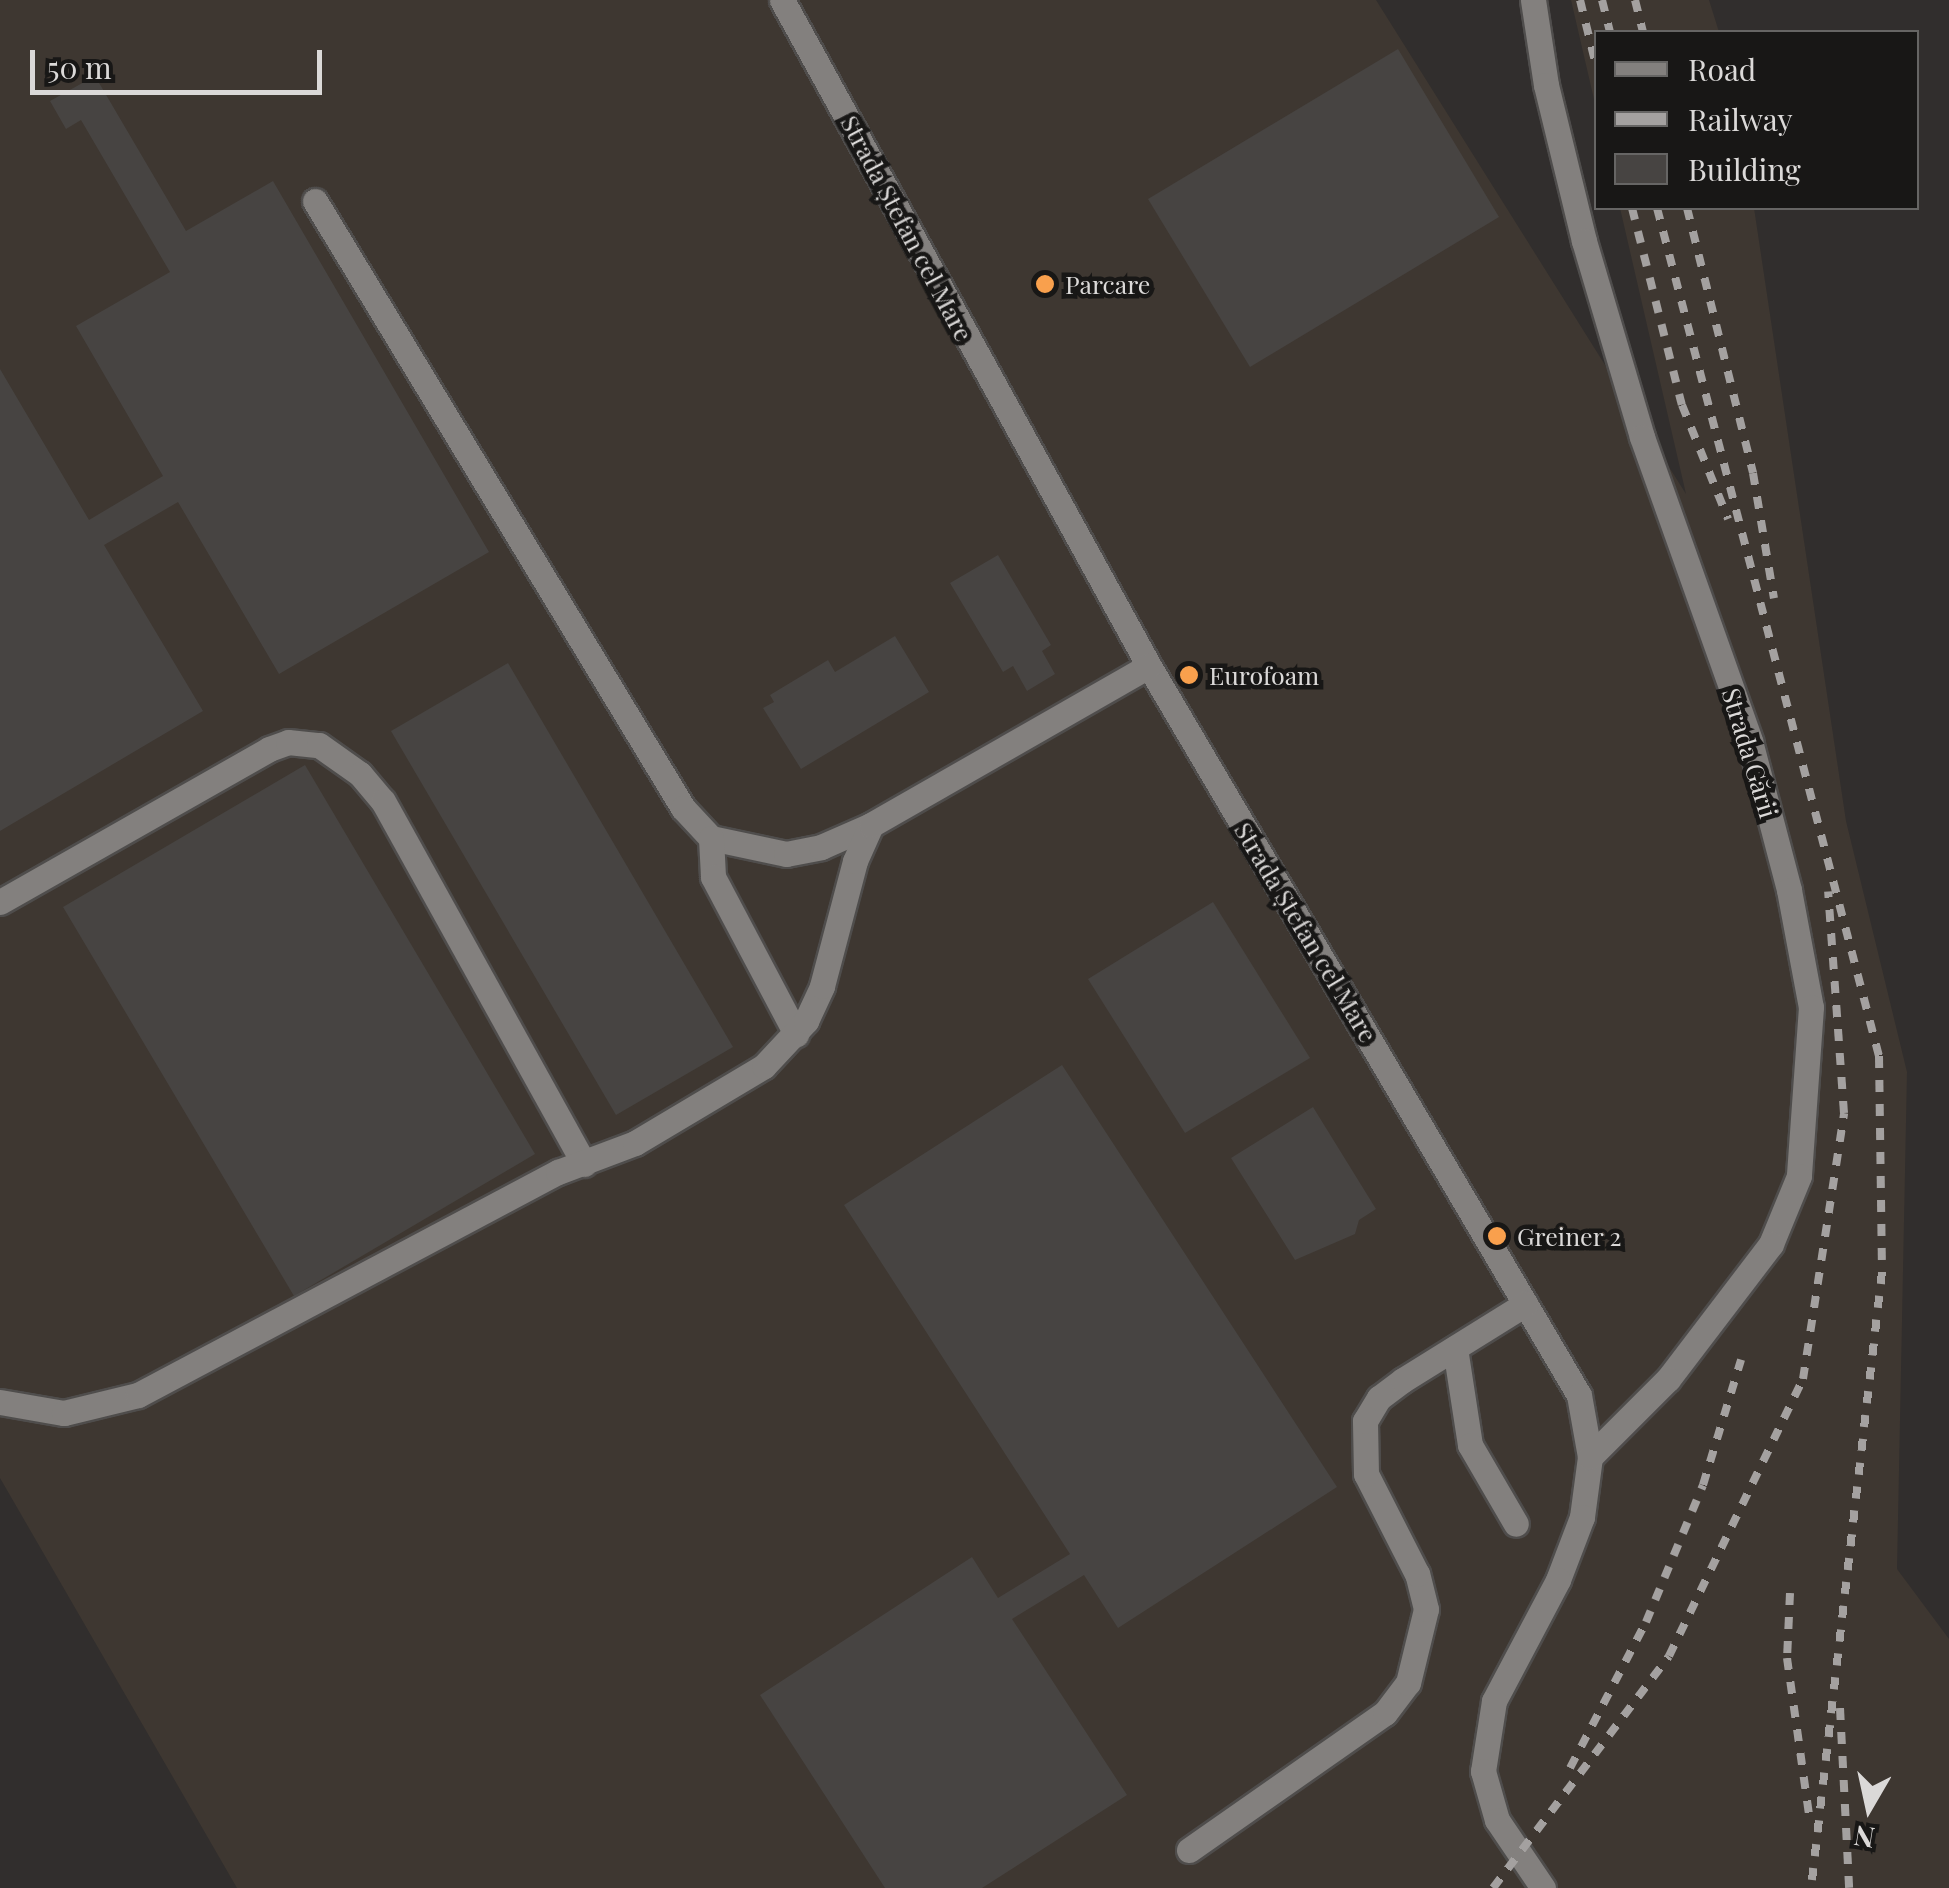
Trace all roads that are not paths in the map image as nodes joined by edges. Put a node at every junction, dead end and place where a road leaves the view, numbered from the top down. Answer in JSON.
{"nodes":[{"id":1,"x":782,"y":0,"type":"edge"},
{"id":2,"x":1533,"y":0,"type":"edge"},
{"id":3,"x":315,"y":200,"type":"dead end"},
{"id":4,"x":1149,"y":666,"type":"junction"},
{"id":5,"x":871,"y":825,"type":"junction"},
{"id":6,"x":712,"y":838,"type":"junction"},
{"id":7,"x":0,"y":902,"type":"edge"},
{"id":8,"x":796,"y":1034,"type":"junction"},
{"id":9,"x":584,"y":1164,"type":"junction"},
{"id":10,"x":1526,"y":1304,"type":"junction"},
{"id":11,"x":1455,"y":1348,"type":"junction"},
{"id":12,"x":0,"y":1402,"type":"edge"},
{"id":13,"x":1590,"y":1458,"type":"junction"},
{"id":14,"x":1516,"y":1524,"type":"dead end"},
{"id":15,"x":1188,"y":1850,"type":"dead end"},
{"id":16,"x":1543,"y":1888,"type":"edge"}],
"edges":[{"from":1,"to":4,"type":"street","name":"Strada Ștefan cel Mare"},
{"from":2,"to":13,"type":"street","name":"Strada Gării"},
{"from":3,"to":6,"type":"street"},
{"from":4,"to":5,"type":"street"},
{"from":4,"to":10,"type":"street","name":"Strada Ștefan cel Mare"},
{"from":5,"to":6,"type":"street"},
{"from":5,"to":8,"type":"street"},
{"from":6,"to":8,"type":"street"},
{"from":7,"to":9,"type":"street"},
{"from":8,"to":9,"type":"street"},
{"from":9,"to":12,"type":"street"},
{"from":10,"to":11,"type":"street"},
{"from":10,"to":13,"type":"street","name":"Strada Ștefan cel Mare"},
{"from":11,"to":14,"type":"street"},
{"from":11,"to":15,"type":"street"},
{"from":13,"to":16,"type":"street","name":"Strada Ștefan cel Mare"}]}
